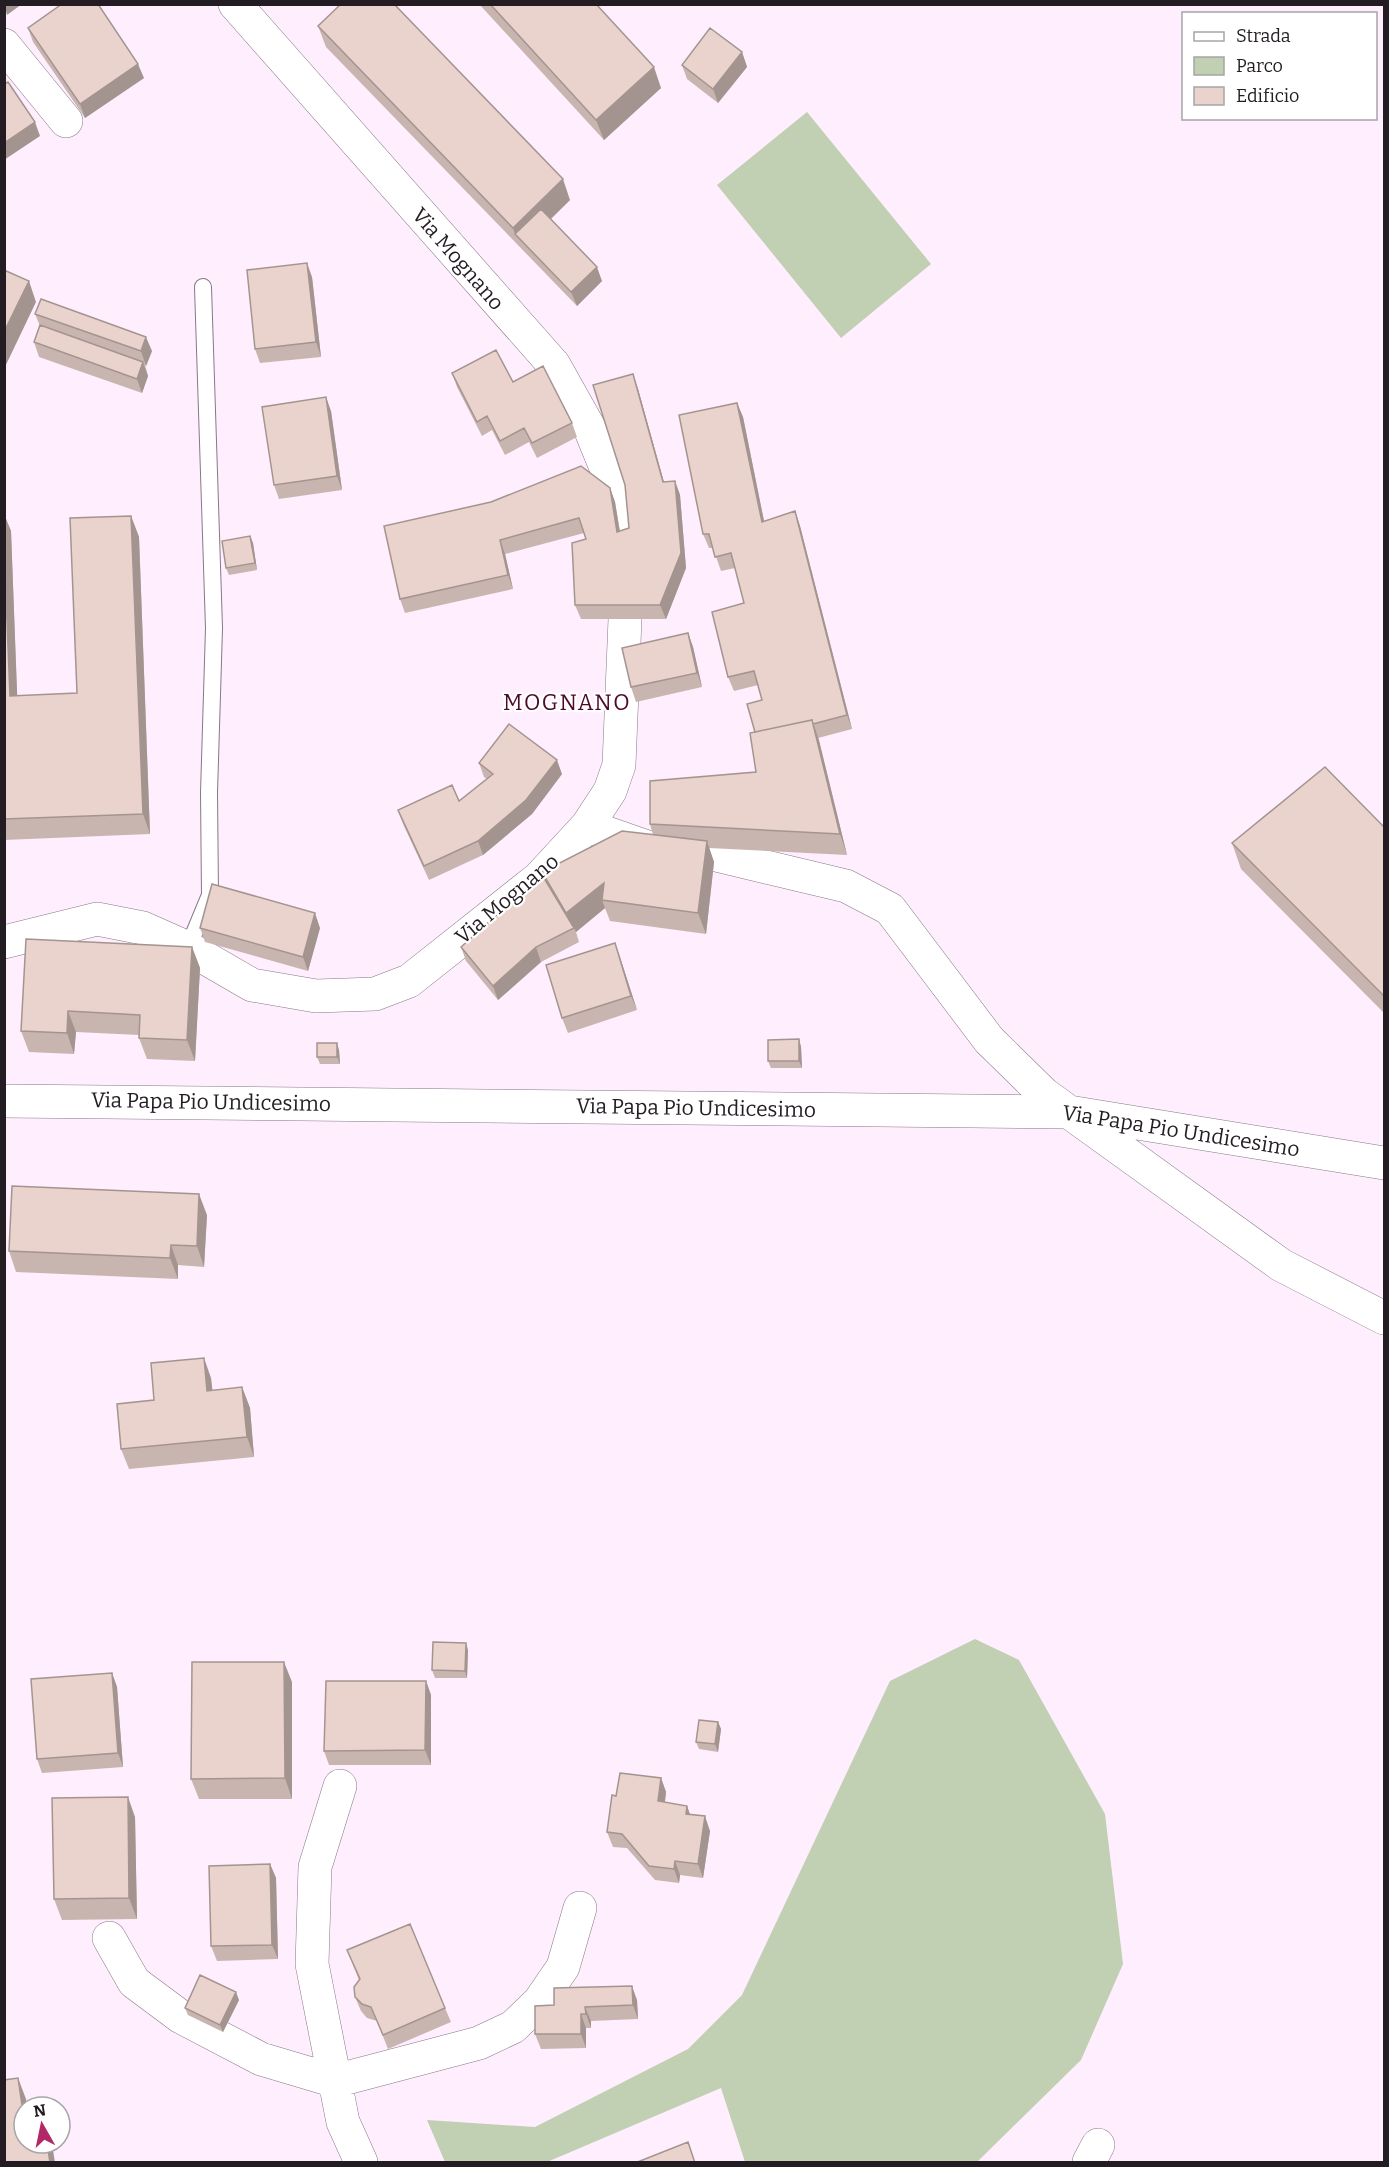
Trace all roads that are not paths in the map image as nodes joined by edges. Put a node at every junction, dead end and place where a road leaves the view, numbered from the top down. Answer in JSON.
{"nodes":[{"id":1,"x":235,"y":4,"type":"edge"},
{"id":2,"x":4,"y":45,"type":"edge"},
{"id":3,"x":66,"y":122,"type":"dead end"},
{"id":4,"x":203,"y":287,"type":"dead end"},
{"id":5,"x":628,"y":544,"type":"edge"},
{"id":6,"x":625,"y":619,"type":"edge"},
{"id":7,"x":587,"y":826,"type":"junction"},
{"id":8,"x":4,"y":942,"type":"edge"},
{"id":9,"x":188,"y":948,"type":"junction"},
{"id":10,"x":4,"y":1101,"type":"edge"},
{"id":11,"x":1070,"y":1112,"type":"junction"},
{"id":12,"x":1384,"y":1163,"type":"edge"},
{"id":13,"x":1384,"y":1318,"type":"edge"},
{"id":14,"x":340,"y":1786,"type":"dead end"},
{"id":15,"x":580,"y":1908,"type":"dead end"},
{"id":16,"x":109,"y":1938,"type":"dead end"},
{"id":17,"x":335,"y":2080,"type":"junction"},
{"id":18,"x":362,"y":2163,"type":"edge"}],
"edges":[{"from":1,"to":5,"type":"street","name":"Via Mognano"},
{"from":2,"to":3,"type":"street"},
{"from":4,"to":9,"type":"lane"},
{"from":6,"to":7,"type":"street","name":"Via Mognano"},
{"from":7,"to":9,"type":"street","name":"Via Mognano"},
{"from":7,"to":11,"type":"street"},
{"from":8,"to":9,"type":"street","name":"Via Mognano"},
{"from":10,"to":11,"type":"street","name":"Via Papa Pio Undicesimo"},
{"from":11,"to":12,"type":"street","name":"Via Papa Pio Undicesimo"},
{"from":11,"to":13,"type":"street"},
{"from":14,"to":17,"type":"street"},
{"from":15,"to":17,"type":"street"},
{"from":16,"to":17,"type":"street"},
{"from":17,"to":18,"type":"street"}]}
